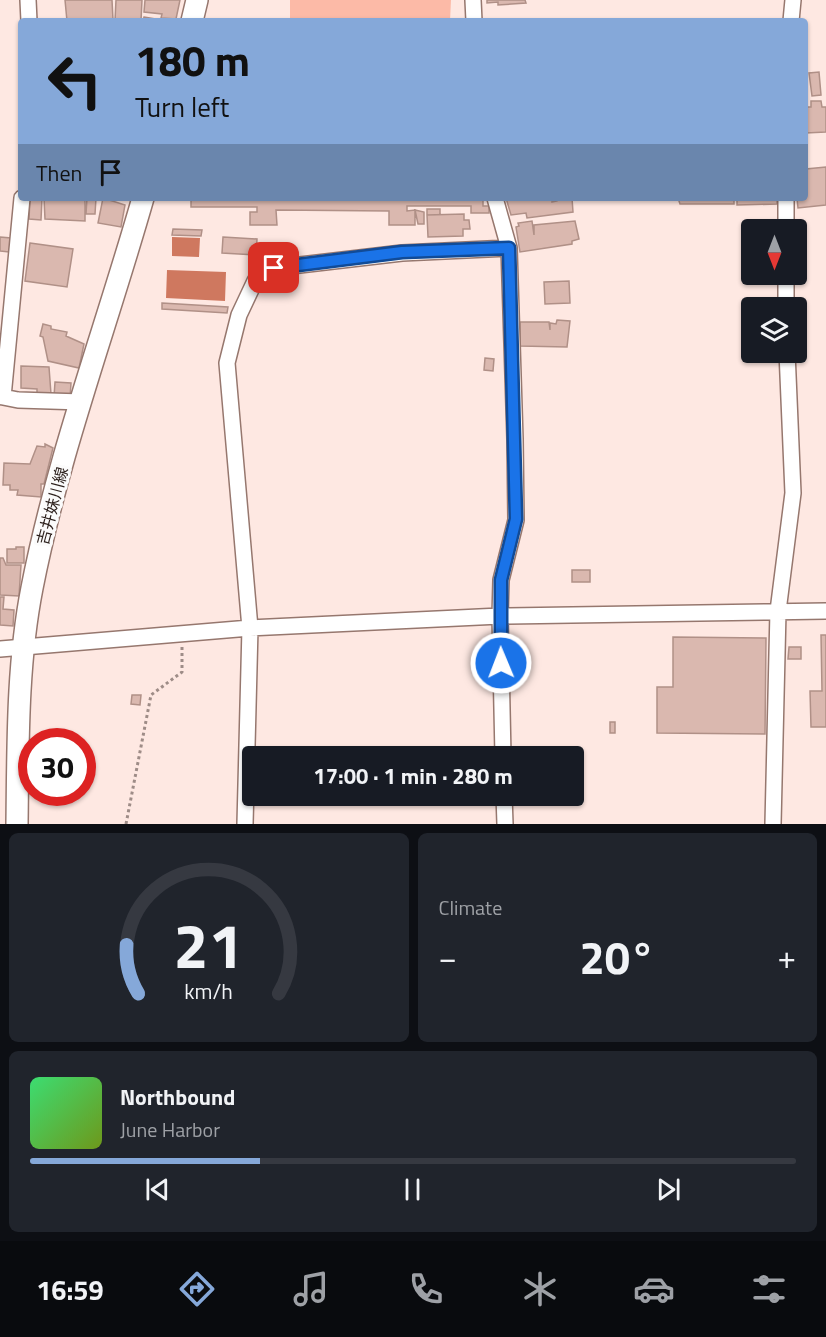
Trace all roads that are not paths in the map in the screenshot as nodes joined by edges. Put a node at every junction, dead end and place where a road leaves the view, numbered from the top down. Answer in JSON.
{"nodes":[{"id":1,"x":28,"y":0,"type":"edge"},
{"id":2,"x":197,"y":0,"type":"edge"},
{"id":3,"x":473,"y":0,"type":"edge"},
{"id":4,"x":793,"y":0,"type":"edge"},
{"id":5,"x":29,"y":18,"type":"edge"},
{"id":6,"x":193,"y":18,"type":"edge"},
{"id":7,"x":474,"y":18,"type":"edge"},
{"id":8,"x":791,"y":18,"type":"edge"},
{"id":9,"x":22,"y":201,"type":"edge"},
{"id":10,"x":142,"y":201,"type":"edge"},
{"id":11,"x":496,"y":201,"type":"edge"},
{"id":12,"x":786,"y":201,"type":"edge"},
{"id":13,"x":786,"y":219,"type":"edge"},
{"id":14,"x":509,"y":248,"type":"junction"},
{"id":15,"x":787,"y":363,"type":"edge"},
{"id":16,"x":2,"y":397,"type":"edge"},
{"id":17,"x":82,"y":402,"type":"junction"},
{"id":18,"x":778,"y":611,"type":"junction"},
{"id":19,"x":826,"y":611,"type":"edge"},
{"id":20,"x":500,"y":616,"type":"junction"},
{"id":21,"x":250,"y":627,"type":"junction"},
{"id":22,"x":24,"y":647,"type":"junction"},
{"id":23,"x":0,"y":648,"type":"edge"},
{"id":24,"x":503,"y":746,"type":"edge"},
{"id":25,"x":504,"y":806,"type":"edge"},
{"id":26,"x":17,"y":824,"type":"edge"},
{"id":27,"x":245,"y":824,"type":"edge"},
{"id":28,"x":505,"y":824,"type":"edge"},
{"id":29,"x":773,"y":824,"type":"edge"}],
"edges":[{"from":1,"to":5,"type":"street"},
{"from":2,"to":6,"type":"main road"},
{"from":3,"to":7,"type":"street"},
{"from":4,"to":8,"type":"street"},
{"from":9,"to":16,"type":"street"},
{"from":10,"to":17,"type":"main road","name":"吉井妹川線"},
{"from":11,"to":14,"type":"street"},
{"from":12,"to":13,"type":"street"},
{"from":14,"to":20,"type":"street"},
{"from":14,"to":21,"type":"street"},
{"from":15,"to":18,"type":"street"},
{"from":16,"to":17,"type":"street"},
{"from":17,"to":22,"type":"main road","name":"吉井妹川線"},
{"from":18,"to":19,"type":"street"},
{"from":18,"to":20,"type":"street"},
{"from":18,"to":29,"type":"street"},
{"from":20,"to":21,"type":"street"},
{"from":20,"to":24,"type":"street"},
{"from":21,"to":22,"type":"street"},
{"from":21,"to":27,"type":"street"},
{"from":22,"to":23,"type":"street"},
{"from":22,"to":26,"type":"main road","name":"吉井妹川線"},
{"from":25,"to":28,"type":"street"}]}
